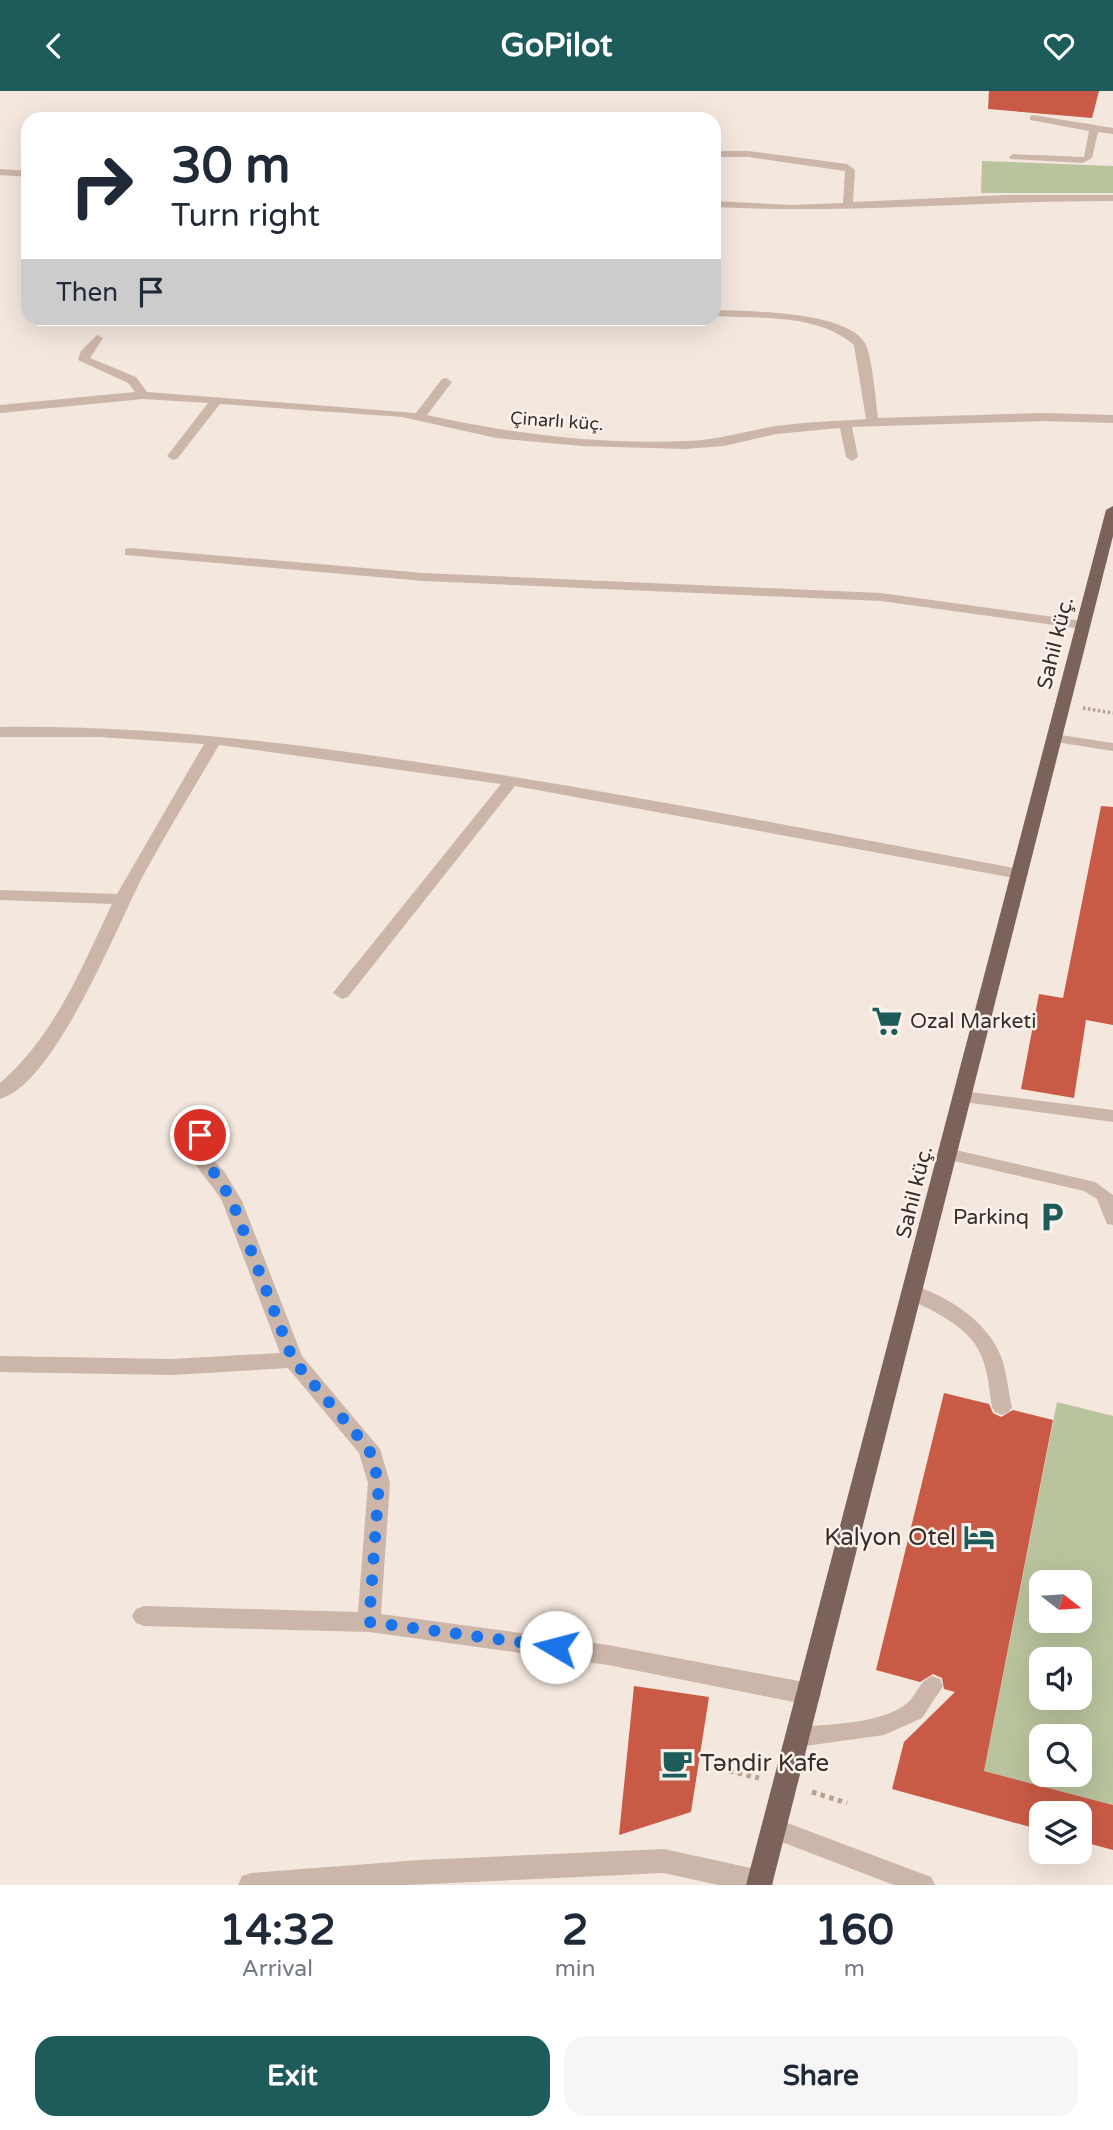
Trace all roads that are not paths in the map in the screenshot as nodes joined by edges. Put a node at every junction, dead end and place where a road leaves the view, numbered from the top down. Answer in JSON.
{"nodes":[{"id":1,"x":1033,"y":118,"type":"dead end"},
{"id":2,"x":1094,"y":129,"type":"junction"},
{"id":3,"x":1113,"y":131,"type":"edge"},
{"id":4,"x":721,"y":154,"type":"edge"},
{"id":5,"x":1013,"y":157,"type":"dead end"},
{"id":6,"x":0,"y":172,"type":"edge"},
{"id":7,"x":21,"y":174,"type":"edge"},
{"id":8,"x":1113,"y":198,"type":"edge"},
{"id":9,"x":721,"y":204,"type":"edge"},
{"id":10,"x":848,"y":206,"type":"junction"},
{"id":11,"x":721,"y":314,"type":"edge"},
{"id":12,"x":97,"y":338,"type":"dead end"},
{"id":13,"x":446,"y":382,"type":"dead end"},
{"id":14,"x":143,"y":395,"type":"junction"},
{"id":15,"x":216,"y":401,"type":"junction"},
{"id":16,"x":0,"y":409,"type":"edge"},
{"id":17,"x":421,"y":416,"type":"junction"},
{"id":18,"x":1113,"y":419,"type":"edge"},
{"id":19,"x":873,"y":422,"type":"junction"},
{"id":20,"x":845,"y":423,"type":"junction"},
{"id":21,"x":173,"y":456,"type":"dead end"},
{"id":22,"x":852,"y":457,"type":"dead end"},
{"id":23,"x":1113,"y":510,"type":"edge"},
{"id":24,"x":130,"y":552,"type":"dead end"},
{"id":25,"x":1083,"y":625,"type":"junction"},
{"id":26,"x":0,"y":732,"type":"edge"},
{"id":27,"x":1054,"y":738,"type":"junction"},
{"id":28,"x":214,"y":740,"type":"junction"},
{"id":29,"x":1113,"y":747,"type":"edge"},
{"id":30,"x":512,"y":780,"type":"junction"},
{"id":31,"x":1020,"y":874,"type":"junction"},
{"id":32,"x":0,"y":895,"type":"edge"},
{"id":33,"x":123,"y":899,"type":"junction"},
{"id":34,"x":342,"y":993,"type":"dead end"},
{"id":35,"x":0,"y":1093,"type":"edge"},
{"id":36,"x":962,"y":1097,"type":"junction"},
{"id":37,"x":1113,"y":1116,"type":"edge"},
{"id":38,"x":200,"y":1135,"type":"dead end"},
{"id":39,"x":947,"y":1154,"type":"junction"},
{"id":40,"x":1113,"y":1219,"type":"edge"},
{"id":41,"x":912,"y":1292,"type":"junction"},
{"id":42,"x":293,"y":1360,"type":"junction"},
{"id":43,"x":0,"y":1364,"type":"edge"},
{"id":44,"x":1002,"y":1407,"type":"dead end"},
{"id":45,"x":145,"y":1616,"type":"dead end"},
{"id":46,"x":369,"y":1622,"type":"junction"},
{"id":47,"x":932,"y":1686,"type":"dead end"},
{"id":48,"x":808,"y":1694,"type":"junction"},
{"id":49,"x":798,"y":1737,"type":"junction"},
{"id":50,"x":774,"y":1829,"type":"junction"},
{"id":51,"x":760,"y":1884,"type":"edge"},
{"id":52,"x":251,"y":1885,"type":"edge"},
{"id":53,"x":923,"y":1885,"type":"edge"}],
"edges":[{"from":1,"to":2,"type":"lane"},
{"from":2,"to":3,"type":"lane"},
{"from":2,"to":5,"type":"lane"},
{"from":4,"to":10,"type":"street"},
{"from":6,"to":7,"type":"street"},
{"from":8,"to":10,"type":"street"},
{"from":9,"to":10,"type":"street"},
{"from":11,"to":19,"type":"street"},
{"from":12,"to":14,"type":"street"},
{"from":13,"to":17,"type":"street"},
{"from":14,"to":15,"type":"street","name":"Çinarlı küç."},
{"from":14,"to":16,"type":"street","name":"Çinarlı küç."},
{"from":15,"to":17,"type":"street","name":"Çinarlı küç."},
{"from":15,"to":21,"type":"street"},
{"from":17,"to":20,"type":"street","name":"Çinarlı küç."},
{"from":18,"to":19,"type":"street","name":"Çinarlı küç."},
{"from":19,"to":20,"type":"street","name":"Çinarlı küç."},
{"from":20,"to":22,"type":"street"},
{"from":23,"to":25,"type":"main road","name":"Sahil küç."},
{"from":24,"to":25,"type":"street"},
{"from":25,"to":27,"type":"main road","name":"Sahil küç."},
{"from":26,"to":28,"type":"street"},
{"from":27,"to":29,"type":"lane"},
{"from":27,"to":31,"type":"main road","name":"Sahil küç."},
{"from":28,"to":30,"type":"street"},
{"from":28,"to":33,"type":"street"},
{"from":30,"to":31,"type":"street"},
{"from":30,"to":34,"type":"street"},
{"from":31,"to":36,"type":"main road","name":"Sahil küç."},
{"from":32,"to":33,"type":"street"},
{"from":33,"to":35,"type":"street"},
{"from":36,"to":37,"type":"lane"},
{"from":36,"to":39,"type":"main road","name":"Sahil küç."},
{"from":38,"to":42,"type":"street"},
{"from":39,"to":40,"type":"lane"},
{"from":39,"to":41,"type":"main road","name":"Sahil küç."},
{"from":41,"to":44,"type":"lane"},
{"from":41,"to":48,"type":"main road","name":"Sahil küç."},
{"from":42,"to":43,"type":"street"},
{"from":42,"to":46,"type":"street"},
{"from":45,"to":46,"type":"street"},
{"from":46,"to":48,"type":"street"},
{"from":47,"to":49,"type":"lane"},
{"from":48,"to":49,"type":"main road","name":"Sahil küç."},
{"from":49,"to":50,"type":"main road","name":"Sahil küç."},
{"from":50,"to":51,"type":"main road","name":"Sahil küç."},
{"from":50,"to":53,"type":"lane"},
{"from":51,"to":52,"type":"street"}]}
